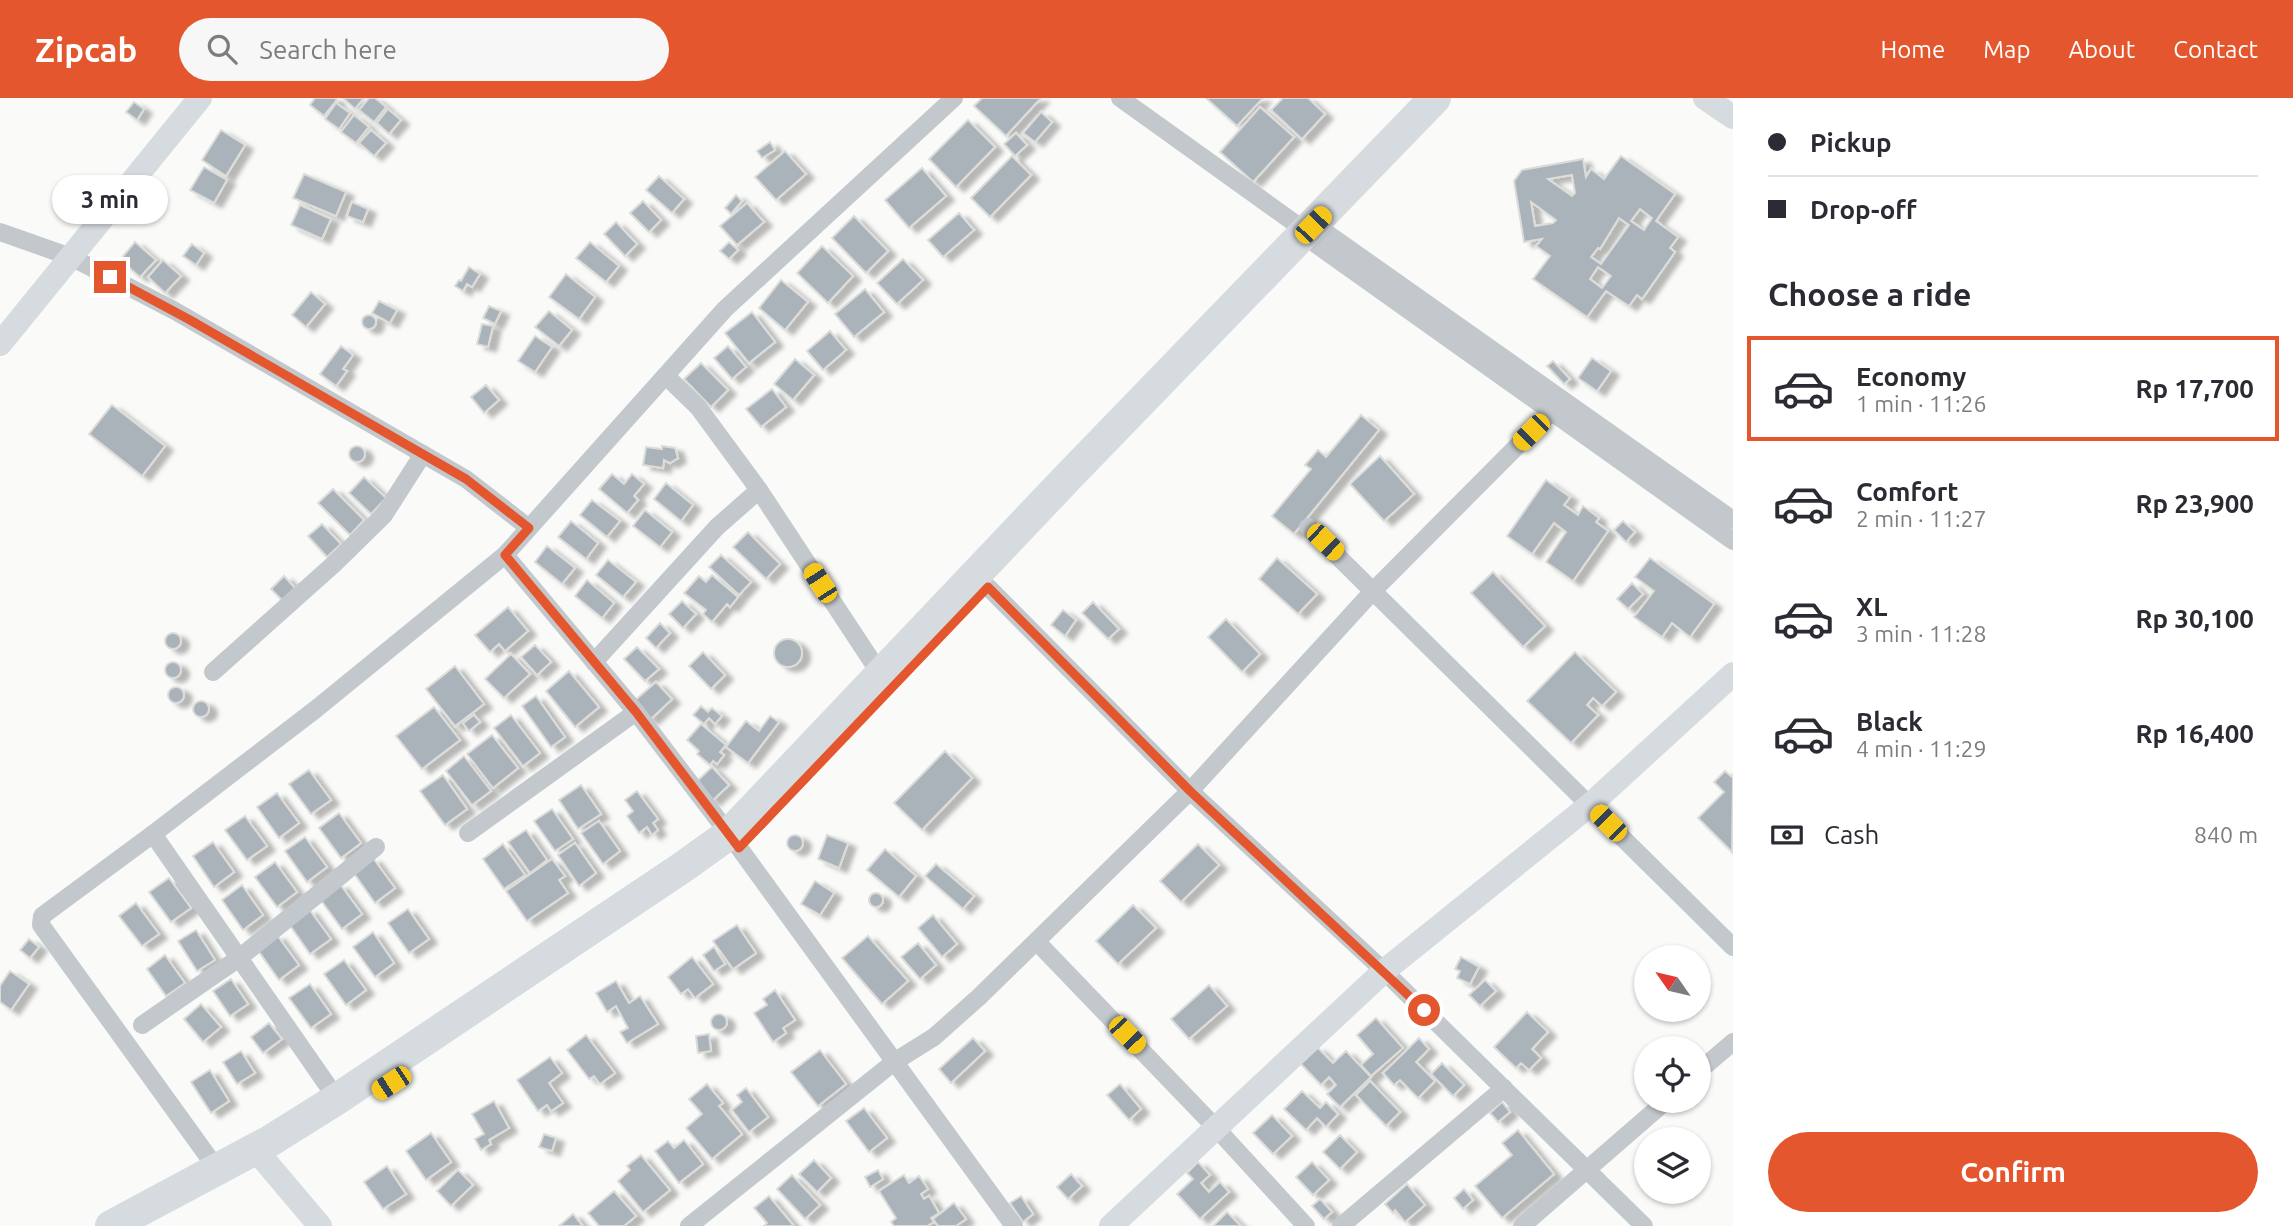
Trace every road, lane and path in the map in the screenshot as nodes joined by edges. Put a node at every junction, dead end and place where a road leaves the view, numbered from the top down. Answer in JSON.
{"nodes":[{"id":1,"x":200,"y":98,"type":"edge"},
{"id":2,"x":954,"y":98,"type":"edge"},
{"id":3,"x":1120,"y":98,"type":"edge"},
{"id":4,"x":1435,"y":98,"type":"edge"},
{"id":5,"x":1459,"y":98,"type":"edge"},
{"id":6,"x":1705,"y":98,"type":"edge"},
{"id":7,"x":1733,"y":117,"type":"edge"},
{"id":8,"x":0,"y":232,"type":"edge"},
{"id":9,"x":1312,"y":233,"type":"junction"},
{"id":10,"x":71,"y":257,"type":"junction"},
{"id":11,"x":0,"y":344,"type":"edge"},
{"id":12,"x":666,"y":376,"type":"junction"},
{"id":13,"x":1556,"y":405,"type":"junction"},
{"id":14,"x":423,"y":454,"type":"junction"},
{"id":15,"x":760,"y":490,"type":"junction"},
{"id":16,"x":1733,"y":520,"type":"edge"},
{"id":17,"x":1308,"y":527,"type":"dead end"},
{"id":18,"x":529,"y":528,"type":"junction"},
{"id":19,"x":1733,"y":541,"type":"edge"},
{"id":20,"x":505,"y":555,"type":"junction"},
{"id":21,"x":988,"y":587,"type":"junction"},
{"id":22,"x":1374,"y":590,"type":"junction"},
{"id":23,"x":594,"y":662,"type":"junction"},
{"id":24,"x":213,"y":673,"type":"dead end"},
{"id":25,"x":1733,"y":674,"type":"edge"},
{"id":26,"x":881,"y":675,"type":"junction"},
{"id":27,"x":636,"y":712,"type":"junction"},
{"id":28,"x":1190,"y":791,"type":"junction"},
{"id":29,"x":1590,"y":805,"type":"junction"},
{"id":30,"x":468,"y":833,"type":"dead end"},
{"id":31,"x":153,"y":834,"type":"junction"},
{"id":32,"x":734,"y":841,"type":"junction"},
{"id":33,"x":376,"y":847,"type":"dead end"},
{"id":34,"x":1037,"y":942,"type":"junction"},
{"id":35,"x":1733,"y":947,"type":"edge"},
{"id":36,"x":239,"y":958,"type":"junction"},
{"id":37,"x":1384,"y":971,"type":"junction"},
{"id":38,"x":142,"y":1025,"type":"dead end"},
{"id":39,"x":1733,"y":1042,"type":"edge"},
{"id":40,"x":1711,"y":1061,"type":"edge"},
{"id":41,"x":894,"y":1062,"type":"junction"},
{"id":42,"x":1504,"y":1087,"type":"junction"},
{"id":43,"x":337,"y":1099,"type":"junction"},
{"id":44,"x":1652,"y":1113,"type":"edge"},
{"id":45,"x":1217,"y":1129,"type":"junction"},
{"id":46,"x":261,"y":1156,"type":"junction"},
{"id":47,"x":217,"y":1169,"type":"junction"},
{"id":48,"x":1586,"y":1170,"type":"junction"},
{"id":49,"x":111,"y":1226,"type":"edge"},
{"id":50,"x":149,"y":1226,"type":"edge"},
{"id":51,"x":320,"y":1226,"type":"edge"},
{"id":52,"x":689,"y":1226,"type":"edge"},
{"id":53,"x":1014,"y":1226,"type":"edge"},
{"id":54,"x":1111,"y":1226,"type":"edge"},
{"id":55,"x":1306,"y":1226,"type":"edge"},
{"id":56,"x":1341,"y":1226,"type":"edge"},
{"id":57,"x":1522,"y":1226,"type":"edge"},
{"id":58,"x":1644,"y":1226,"type":"edge"}],
"edges":[{"from":1,"to":10,"type":"street"},
{"from":2,"to":12,"type":"street"},
{"from":3,"to":9,"type":"street"},
{"from":4,"to":9,"type":"highway"},
{"from":5,"to":9,"type":"highway"},
{"from":6,"to":7,"type":"street"},
{"from":8,"to":10,"type":"street"},
{"from":9,"to":13,"type":"street"},
{"from":9,"to":21,"type":"highway"},
{"from":9,"to":26,"type":"highway"},
{"from":10,"to":11,"type":"street"},
{"from":10,"to":14,"type":"street"},
{"from":12,"to":15,"type":"street"},
{"from":12,"to":18,"type":"street"},
{"from":13,"to":16,"type":"street"},
{"from":13,"to":19,"type":"street"},
{"from":13,"to":22,"type":"street"},
{"from":14,"to":18,"type":"street"},
{"from":14,"to":24,"type":"street"},
{"from":15,"to":23,"type":"street"},
{"from":15,"to":26,"type":"street"},
{"from":17,"to":22,"type":"street"},
{"from":18,"to":20,"type":"street"},
{"from":20,"to":23,"type":"street"},
{"from":20,"to":31,"type":"street"},
{"from":21,"to":28,"type":"street"},
{"from":21,"to":32,"type":"highway"},
{"from":22,"to":28,"type":"street"},
{"from":22,"to":29,"type":"street"},
{"from":23,"to":27,"type":"street"},
{"from":25,"to":29,"type":"street"},
{"from":26,"to":32,"type":"highway"},
{"from":27,"to":30,"type":"street"},
{"from":27,"to":32,"type":"street"},
{"from":28,"to":34,"type":"street"},
{"from":28,"to":37,"type":"street"},
{"from":29,"to":35,"type":"street"},
{"from":29,"to":37,"type":"street"},
{"from":31,"to":36,"type":"street"},
{"from":31,"to":47,"type":"street"},
{"from":32,"to":41,"type":"street"},
{"from":32,"to":43,"type":"highway"},
{"from":32,"to":46,"type":"highway"},
{"from":33,"to":36,"type":"street"},
{"from":34,"to":41,"type":"street"},
{"from":34,"to":45,"type":"street"},
{"from":36,"to":38,"type":"street"},
{"from":36,"to":43,"type":"street"},
{"from":37,"to":42,"type":"street"},
{"from":37,"to":45,"type":"street"},
{"from":39,"to":40,"type":"street"},
{"from":41,"to":52,"type":"street"},
{"from":41,"to":53,"type":"street"},
{"from":42,"to":48,"type":"street"},
{"from":42,"to":56,"type":"street"},
{"from":43,"to":46,"type":"highway"},
{"from":44,"to":48,"type":"street"},
{"from":45,"to":54,"type":"street"},
{"from":45,"to":55,"type":"street"},
{"from":46,"to":47,"type":"highway"},
{"from":46,"to":50,"type":"highway"},
{"from":46,"to":51,"type":"street"},
{"from":47,"to":49,"type":"highway"},
{"from":48,"to":57,"type":"street"},
{"from":48,"to":58,"type":"street"}]}
